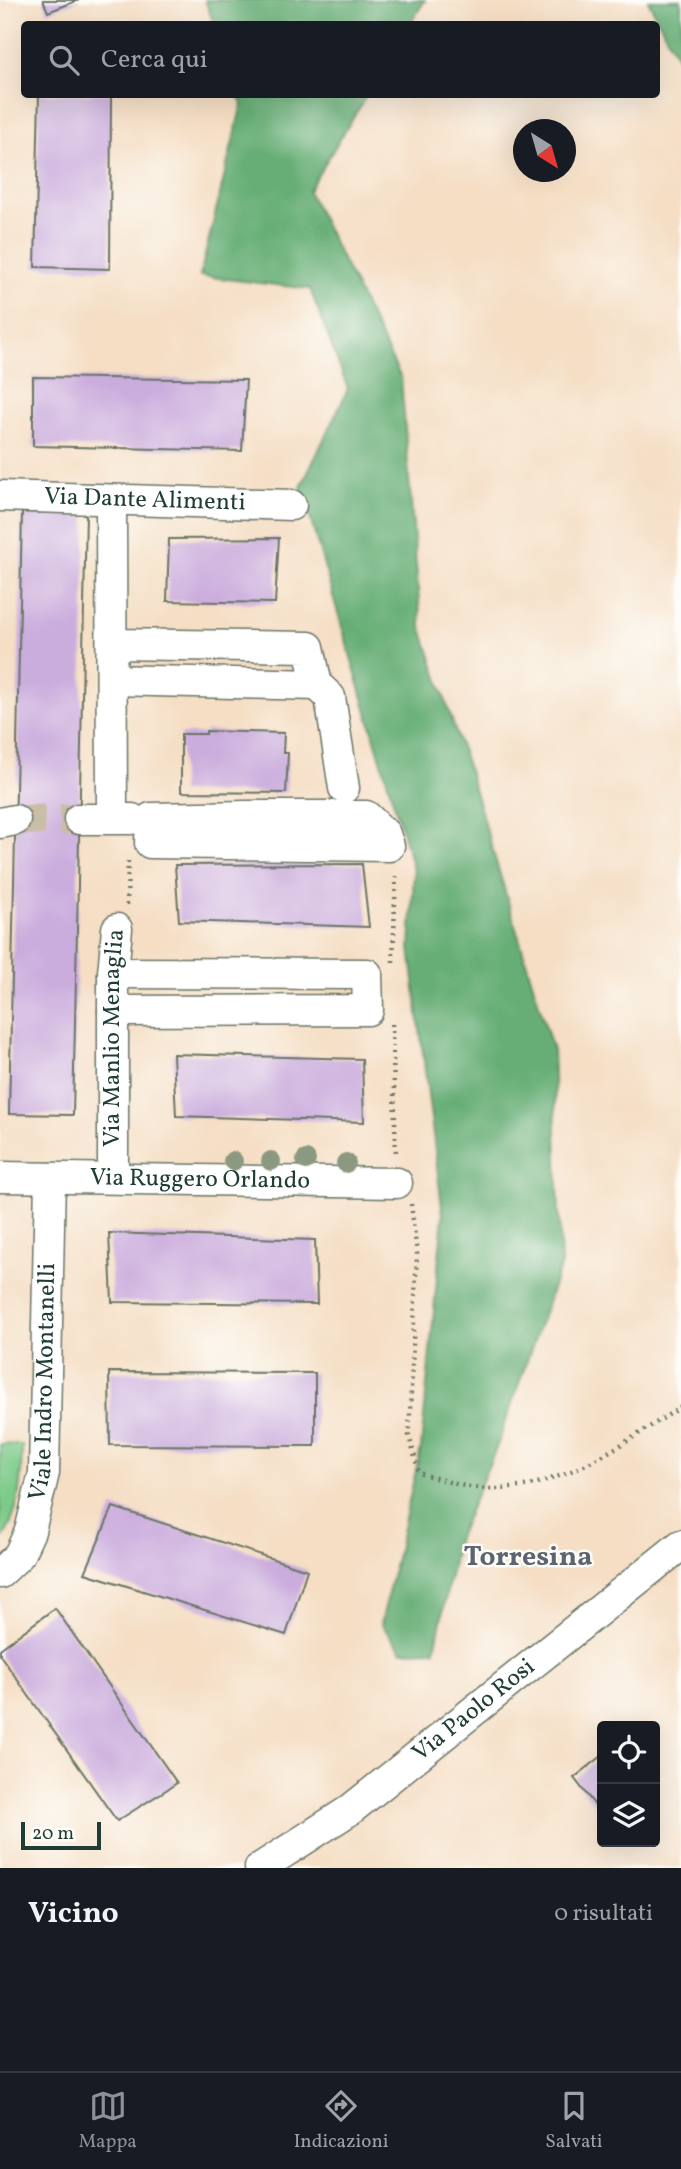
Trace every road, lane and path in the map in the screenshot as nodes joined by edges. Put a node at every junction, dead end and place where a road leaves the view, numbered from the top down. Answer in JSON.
{"nodes":[{"id":1,"x":0,"y":496,"type":"edge"},
{"id":2,"x":111,"y":500,"type":"junction"},
{"id":3,"x":291,"y":505,"type":"dead end"},
{"id":4,"x":112,"y":644,"type":"junction"},
{"id":5,"x":112,"y":680,"type":"junction"},
{"id":6,"x":317,"y":685,"type":"junction"},
{"id":7,"x":344,"y":788,"type":"dead end"},
{"id":8,"x":131,"y":818,"type":"junction"},
{"id":9,"x":79,"y":819,"type":"tunnel mouth"},
{"id":10,"x":318,"y":830,"type":"dead end"},
{"id":11,"x":117,"y":929,"type":"joint"},
{"id":12,"x":113,"y":973,"type":"junction"},
{"id":13,"x":113,"y":1012,"type":"junction"},
{"id":14,"x":0,"y":1177,"type":"edge"},
{"id":15,"x":50,"y":1178,"type":"junction"},
{"id":16,"x":113,"y":1178,"type":"junction"},
{"id":17,"x":397,"y":1183,"type":"joint"},
{"id":18,"x":681,"y":1407,"type":"edge"},
{"id":19,"x":681,"y":1545,"type":"edge"},
{"id":20,"x":0,"y":1573,"type":"edge"},
{"id":21,"x":260,"y":1868,"type":"edge"}],
"edges":[{"from":1,"to":2,"type":"street","name":"Via Dante Alimenti"},
{"from":2,"to":3,"type":"street","name":"Via Dante Alimenti"},
{"from":2,"to":4,"type":"street"},
{"from":4,"to":5,"type":"street"},
{"from":4,"to":6,"type":"street"},
{"from":5,"to":6,"type":"street"},
{"from":5,"to":8,"type":"street"},
{"from":6,"to":7,"type":"street"},
{"from":8,"to":9,"type":"street"},
{"from":8,"to":10,"type":"street"},
{"from":8,"to":11,"type":"path","name":"Via Manlio Menaglia"},
{"from":11,"to":12,"type":"street","name":"Via Manlio Menaglia"},
{"from":12,"to":13,"type":"street","name":"Via Manlio Menaglia"},
{"from":12,"to":13,"type":"street"},
{"from":13,"to":16,"type":"street","name":"Via Manlio Menaglia"},
{"from":14,"to":15,"type":"street","name":"Via Ruggero Orlando"},
{"from":15,"to":16,"type":"street","name":"Via Ruggero Orlando"},
{"from":15,"to":20,"type":"street","name":"Viale Indro Montanelli"},
{"from":16,"to":17,"type":"street","name":"Via Ruggero Orlando"},
{"from":17,"to":18,"type":"path"},
{"from":19,"to":21,"type":"street","name":"Via Paolo Rosi"}]}
